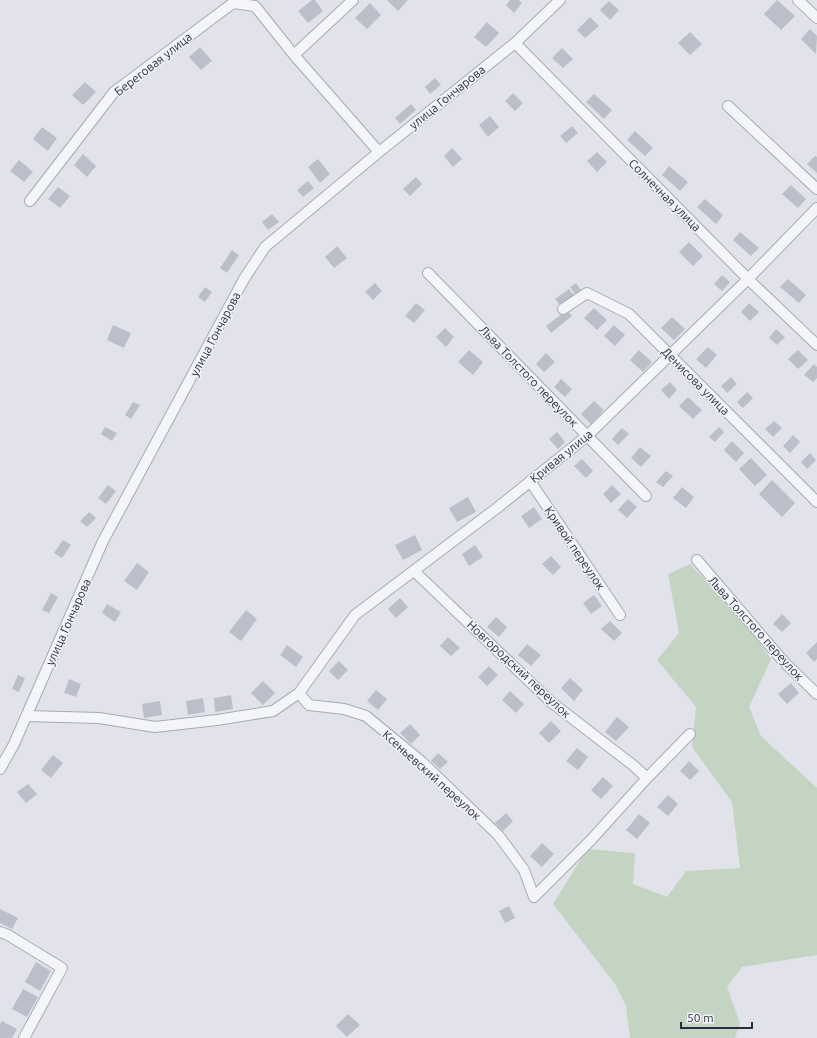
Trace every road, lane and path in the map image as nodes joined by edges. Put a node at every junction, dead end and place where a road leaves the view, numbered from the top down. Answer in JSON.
{"nodes":[{"id":1,"x":353,"y":0,"type":"edge"},
{"id":2,"x":560,"y":0,"type":"edge"},
{"id":3,"x":798,"y":0,"type":"edge"},
{"id":4,"x":817,"y":18,"type":"edge"},
{"id":5,"x":515,"y":43,"type":"junction"},
{"id":6,"x":294,"y":55,"type":"junction"},
{"id":7,"x":728,"y":106,"type":"dead end"},
{"id":8,"x":379,"y":152,"type":"junction"},
{"id":9,"x":817,"y":189,"type":"edge"},
{"id":10,"x":30,"y":201,"type":"dead end"},
{"id":11,"x":817,"y":208,"type":"edge"},
{"id":12,"x":428,"y":273,"type":"dead end"},
{"id":13,"x":748,"y":279,"type":"junction"},
{"id":14,"x":563,"y":309,"type":"dead end"},
{"id":15,"x":817,"y":345,"type":"edge"},
{"id":16,"x":670,"y":355,"type":"junction"},
{"id":17,"x":587,"y":436,"type":"junction"},
{"id":18,"x":530,"y":481,"type":"junction"},
{"id":19,"x":646,"y":496,"type":"dead end"},
{"id":20,"x":817,"y":502,"type":"edge"},
{"id":21,"x":697,"y":560,"type":"dead end"},
{"id":22,"x":414,"y":571,"type":"junction"},
{"id":23,"x":620,"y":615,"type":"dead end"},
{"id":24,"x":299,"y":693,"type":"junction"},
{"id":25,"x":817,"y":694,"type":"edge"},
{"id":26,"x":27,"y":716,"type":"junction"},
{"id":27,"x":690,"y":734,"type":"dead end"},
{"id":28,"x":0,"y":769,"type":"edge"},
{"id":29,"x":647,"y":778,"type":"junction"},
{"id":30,"x":0,"y":932,"type":"edge"},
{"id":31,"x":24,"y":1038,"type":"edge"}],
"edges":[{"from":1,"to":6,"type":"street"},
{"from":2,"to":5,"type":"street","name":"улица Гончарова"},
{"from":3,"to":4,"type":"street"},
{"from":5,"to":8,"type":"street","name":"улица Гончарова"},
{"from":5,"to":13,"type":"street","name":"Солнечная улица"},
{"from":6,"to":8,"type":"street","name":"Береговая улица"},
{"from":6,"to":10,"type":"street","name":"Береговая улица"},
{"from":7,"to":9,"type":"street"},
{"from":8,"to":26,"type":"street","name":"улица Гончарова"},
{"from":11,"to":13,"type":"street","name":"Кривая улица"},
{"from":12,"to":17,"type":"street","name":"Льва Толстого переулок"},
{"from":13,"to":15,"type":"street","name":"Солнечная улица"},
{"from":13,"to":16,"type":"street","name":"Кривая улица"},
{"from":14,"to":16,"type":"street","name":"Денисова улица"},
{"from":16,"to":17,"type":"street","name":"Кривая улица"},
{"from":16,"to":20,"type":"street","name":"Денисова улица"},
{"from":17,"to":18,"type":"street","name":"Кривая улица"},
{"from":17,"to":19,"type":"street","name":"Льва Толстого переулок"},
{"from":18,"to":22,"type":"street","name":"Кривая улица"},
{"from":18,"to":23,"type":"street","name":"Кривой переулок"},
{"from":21,"to":25,"type":"street","name":"Льва Толстого переулок"},
{"from":22,"to":24,"type":"street","name":"Кривая улица"},
{"from":22,"to":29,"type":"street","name":"Новгородский переулок"},
{"from":24,"to":26,"type":"street","name":"Кривая улица"},
{"from":24,"to":29,"type":"street","name":"Ксеньевский переулок"},
{"from":26,"to":28,"type":"street","name":"улица Гончарова"},
{"from":27,"to":29,"type":"street"},
{"from":30,"to":31,"type":"street"}]}
